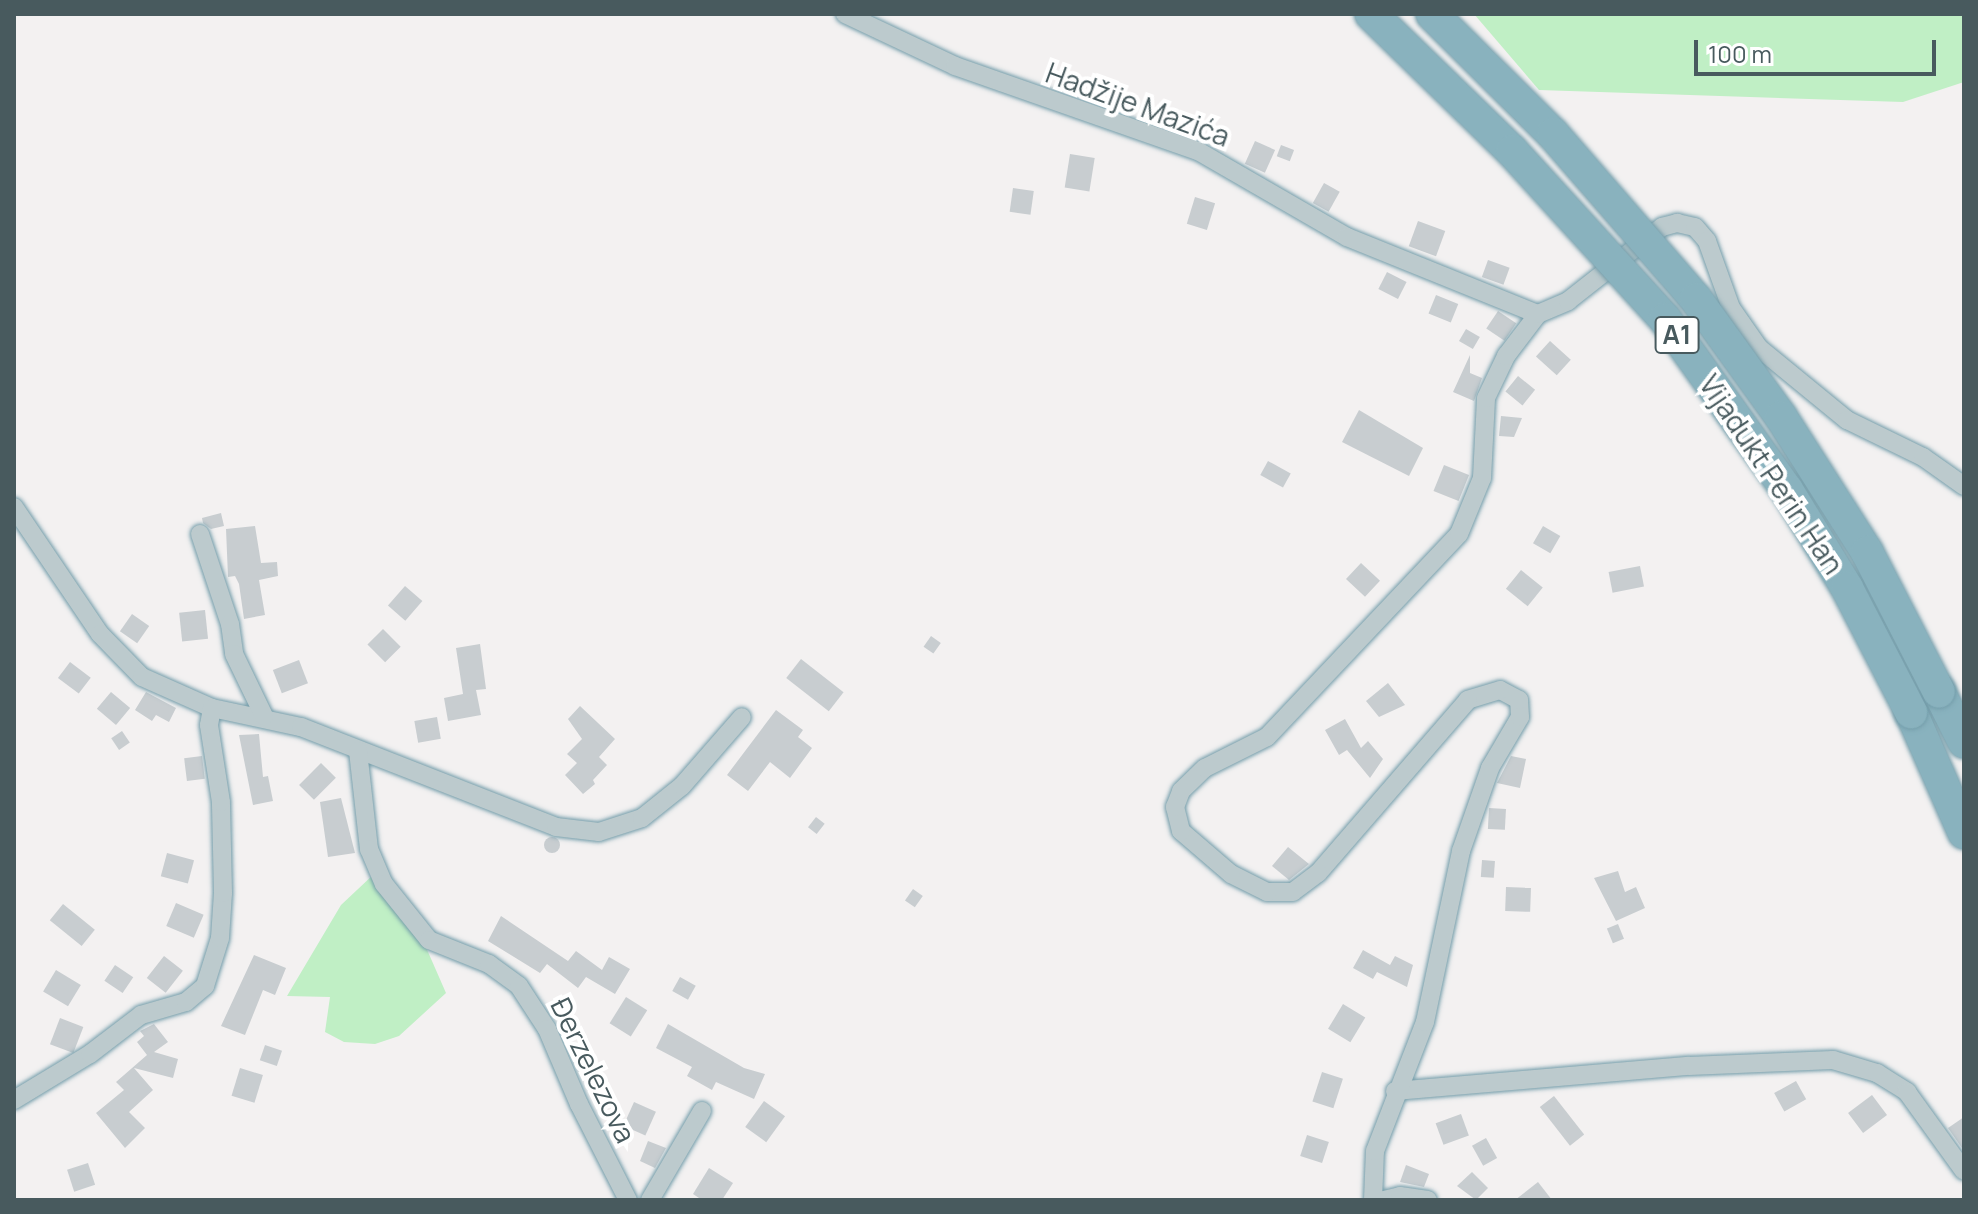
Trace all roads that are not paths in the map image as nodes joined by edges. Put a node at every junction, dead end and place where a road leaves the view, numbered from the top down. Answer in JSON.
{"nodes":[{"id":1,"x":845,"y":14,"type":"edge"},
{"id":2,"x":1371,"y":14,"type":"edge"},
{"id":3,"x":1432,"y":14,"type":"edge"},
{"id":4,"x":1538,"y":314,"type":"junction"},
{"id":5,"x":1964,"y":486,"type":"edge"},
{"id":6,"x":14,"y":507,"type":"edge"},
{"id":7,"x":200,"y":534,"type":"dead end"},
{"id":8,"x":212,"y":708,"type":"junction"},
{"id":9,"x":264,"y":716,"type":"junction"},
{"id":10,"x":742,"y":717,"type":"dead end"},
{"id":11,"x":1964,"y":742,"type":"edge"},
{"id":12,"x":358,"y":751,"type":"junction"},
{"id":13,"x":1964,"y":833,"type":"edge"},
{"id":14,"x":14,"y":1080,"type":"edge"},
{"id":15,"x":32,"y":1086,"type":"junction"},
{"id":16,"x":1395,"y":1091,"type":"junction"},
{"id":17,"x":14,"y":1100,"type":"edge"},
{"id":18,"x":702,"y":1111,"type":"dead end"},
{"id":19,"x":1964,"y":1171,"type":"edge"},
{"id":20,"x":628,"y":1200,"type":"edge"},
{"id":21,"x":650,"y":1200,"type":"edge"},
{"id":22,"x":1373,"y":1200,"type":"edge"},
{"id":23,"x":1384,"y":1200,"type":"edge"},
{"id":24,"x":1428,"y":1200,"type":"edge"}],
"edges":[{"from":1,"to":4,"type":"street","name":"Hadžije Mazića"},
{"from":2,"to":13,"type":"highway","name":"Vijadukt Perin Han","number":"A1","bridge":true},
{"from":3,"to":11,"type":"highway","name":"Vijadukt Perin Han","number":"A1","bridge":true},
{"from":4,"to":5,"type":"street"},
{"from":4,"to":16,"type":"street"},
{"from":6,"to":8,"type":"street"},
{"from":7,"to":9,"type":"street"},
{"from":8,"to":9,"type":"street"},
{"from":8,"to":15,"type":"street"},
{"from":9,"to":12,"type":"street"},
{"from":10,"to":12,"type":"street"},
{"from":12,"to":20,"type":"street","name":"Đerzelezova"},
{"from":14,"to":15,"type":"street"},
{"from":15,"to":17,"type":"street"},
{"from":16,"to":19,"type":"street"},
{"from":16,"to":22,"type":"street"},
{"from":18,"to":21,"type":"street"},
{"from":23,"to":24,"type":"street"}]}
